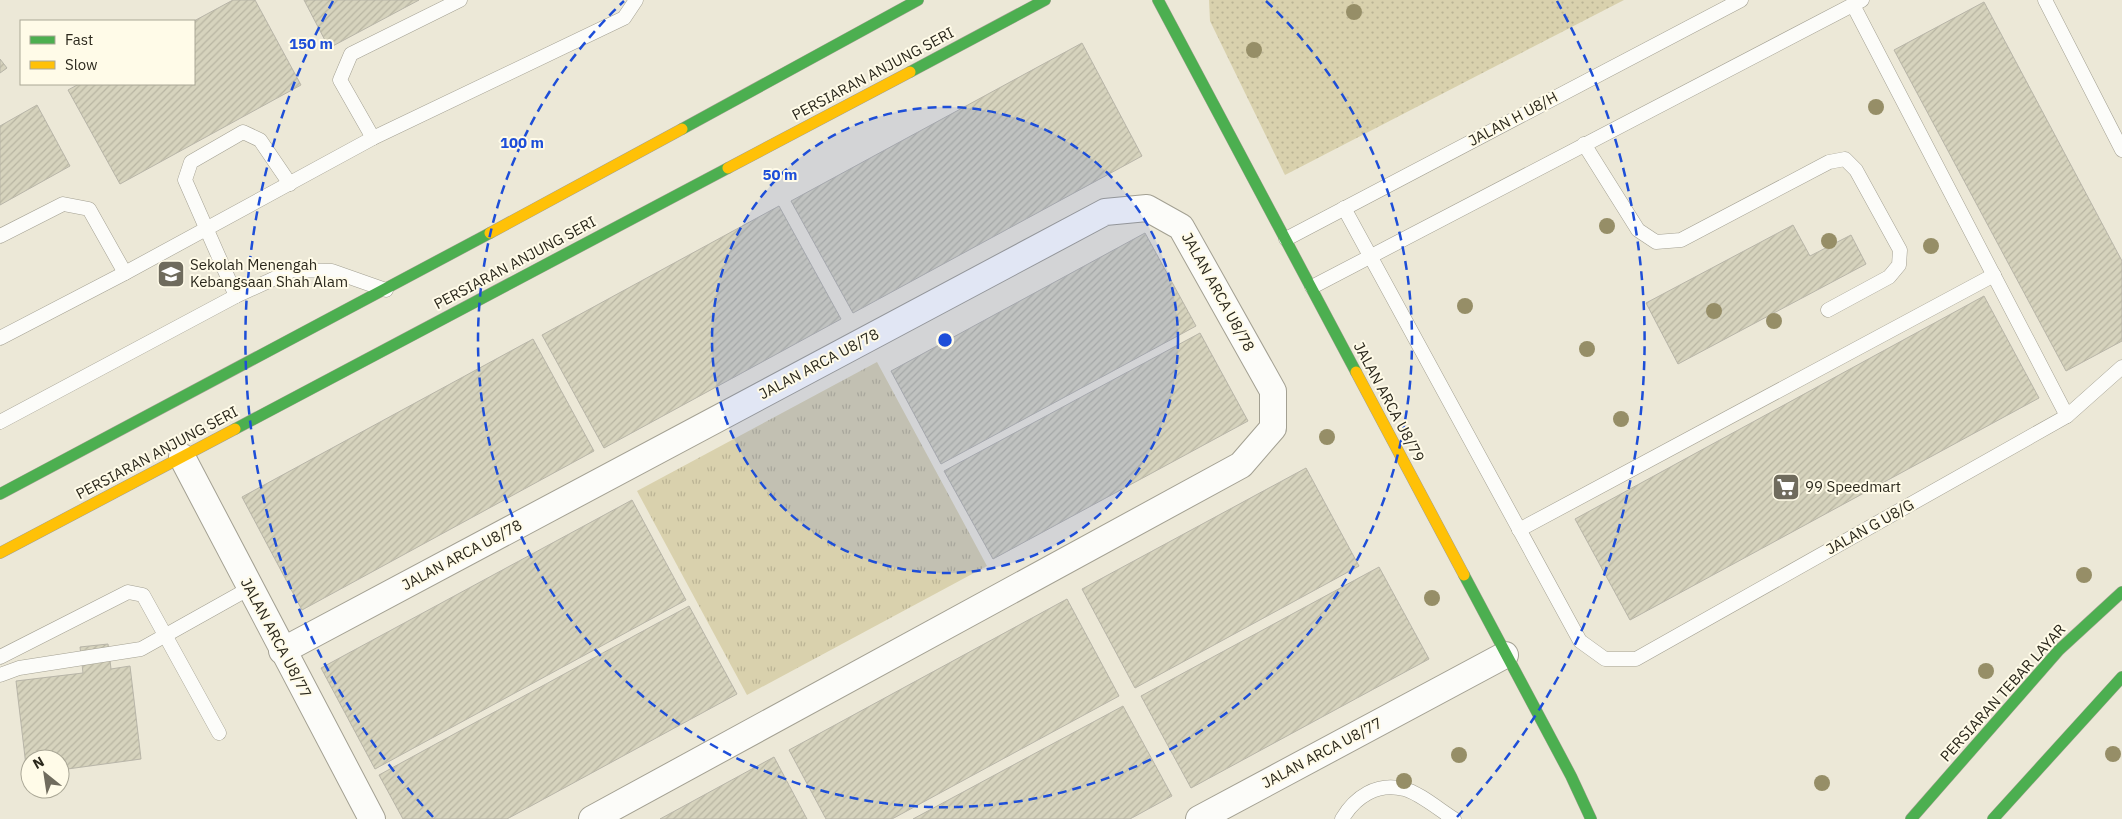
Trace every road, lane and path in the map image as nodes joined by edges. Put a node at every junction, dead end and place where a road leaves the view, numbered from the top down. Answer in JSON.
{"nodes":[{"id":1,"x":460,"y":0,"type":"edge"},
{"id":2,"x":636,"y":0,"type":"edge"},
{"id":3,"x":918,"y":0,"type":"edge"},
{"id":4,"x":1045,"y":0,"type":"edge"},
{"id":5,"x":1158,"y":0,"type":"edge"},
{"id":6,"x":1741,"y":0,"type":"edge"},
{"id":7,"x":2045,"y":0,"type":"edge"},
{"id":8,"x":1857,"y":2,"type":"edge"},
{"id":9,"x":372,"y":138,"type":"junction"},
{"id":10,"x":1584,"y":144,"type":"junction"},
{"id":11,"x":2122,"y":150,"type":"edge"},
{"id":12,"x":290,"y":184,"type":"junction"},
{"id":13,"x":1344,"y":208,"type":"junction"},
{"id":14,"x":204,"y":228,"type":"junction"},
{"id":15,"x":0,"y":236,"type":"edge"},
{"id":16,"x":1286,"y":239,"type":"junction"},
{"id":17,"x":1369,"y":256,"type":"junction"},
{"id":18,"x":125,"y":273,"type":"junction"},
{"id":19,"x":1994,"y":275,"type":"junction"},
{"id":20,"x":1312,"y":287,"type":"junction"},
{"id":21,"x":386,"y":290,"type":"junction"},
{"id":22,"x":236,"y":296,"type":"junction"},
{"id":23,"x":1828,"y":310,"type":"dead end"},
{"id":24,"x":0,"y":338,"type":"edge"},
{"id":25,"x":2122,"y":367,"type":"edge"},
{"id":26,"x":2067,"y":416,"type":"junction"},
{"id":27,"x":0,"y":422,"type":"edge"},
{"id":28,"x":182,"y":457,"type":"junction"},
{"id":29,"x":0,"y":494,"type":"edge"},
{"id":30,"x":1519,"y":530,"type":"junction"},
{"id":31,"x":0,"y":553,"type":"edge"},
{"id":32,"x":250,"y":588,"type":"junction"},
{"id":33,"x":2122,"y":592,"type":"edge"},
{"id":34,"x":166,"y":634,"type":"junction"},
{"id":35,"x":282,"y":651,"type":"junction"},
{"id":36,"x":1505,"y":656,"type":"junction"},
{"id":37,"x":0,"y":657,"type":"edge"},
{"id":38,"x":0,"y":674,"type":"edge"},
{"id":39,"x":2122,"y":677,"type":"edge"},
{"id":40,"x":219,"y":733,"type":"dead end"},
{"id":41,"x":372,"y":819,"type":"edge"},
{"id":42,"x":592,"y":819,"type":"edge"},
{"id":43,"x":1199,"y":819,"type":"edge"},
{"id":44,"x":1342,"y":819,"type":"edge"},
{"id":45,"x":1454,"y":819,"type":"edge"},
{"id":46,"x":1591,"y":819,"type":"edge"},
{"id":47,"x":1911,"y":819,"type":"edge"},
{"id":48,"x":1992,"y":819,"type":"edge"}],
"edges":[{"from":1,"to":9,"type":"lane"},
{"from":2,"to":9,"type":"lane"},
{"from":3,"to":21,"type":"street"},
{"from":4,"to":28,"type":"street","name":"PERSIARAN ANJUNG SERI"},
{"from":5,"to":16,"type":"street","name":"JALAN ARCA U8/79"},
{"from":6,"to":13,"type":"lane","name":"JALAN H U8/H"},
{"from":7,"to":11,"type":"lane"},
{"from":8,"to":10,"type":"lane"},
{"from":8,"to":19,"type":"lane"},
{"from":9,"to":12,"type":"lane"},
{"from":10,"to":17,"type":"lane"},
{"from":10,"to":23,"type":"lane"},
{"from":12,"to":14,"type":"lane"},
{"from":12,"to":14,"type":"lane"},
{"from":13,"to":16,"type":"lane","name":"JALAN H U8/H"},
{"from":13,"to":17,"type":"lane"},
{"from":14,"to":18,"type":"lane"},
{"from":14,"to":22,"type":"lane"},
{"from":15,"to":18,"type":"lane"},
{"from":16,"to":20,"type":"street","name":"JALAN ARCA U8/79"},
{"from":17,"to":20,"type":"lane"},
{"from":17,"to":30,"type":"lane"},
{"from":18,"to":24,"type":"lane"},
{"from":19,"to":26,"type":"lane"},
{"from":19,"to":30,"type":"lane"},
{"from":20,"to":36,"type":"street","name":"JALAN ARCA U8/79"},
{"from":21,"to":22,"type":"lane"},
{"from":21,"to":29,"type":"street"},
{"from":22,"to":27,"type":"lane"},
{"from":25,"to":26,"type":"lane","name":"JALAN G U8/G"},
{"from":26,"to":30,"type":"lane","name":"JALAN G U8/G"},
{"from":28,"to":31,"type":"street","name":"PERSIARAN ANJUNG SERI"},
{"from":28,"to":32,"type":"street","name":"JALAN ARCA U8/77"},
{"from":32,"to":34,"type":"lane"},
{"from":32,"to":35,"type":"street","name":"JALAN ARCA U8/77"},
{"from":33,"to":47,"type":"street","name":"PERSIARAN TEBAR LAYAR"},
{"from":34,"to":37,"type":"lane"},
{"from":34,"to":38,"type":"lane"},
{"from":34,"to":40,"type":"lane"},
{"from":35,"to":41,"type":"street","name":"JALAN ARCA U8/77"},
{"from":35,"to":42,"type":"street","name":"JALAN ARCA U8/78"},
{"from":36,"to":43,"type":"street","name":"JALAN ARCA U8/77"},
{"from":36,"to":46,"type":"street","name":"JALAN ARCA U8/79"},
{"from":39,"to":48,"type":"street"},
{"from":44,"to":45,"type":"lane"}]}
